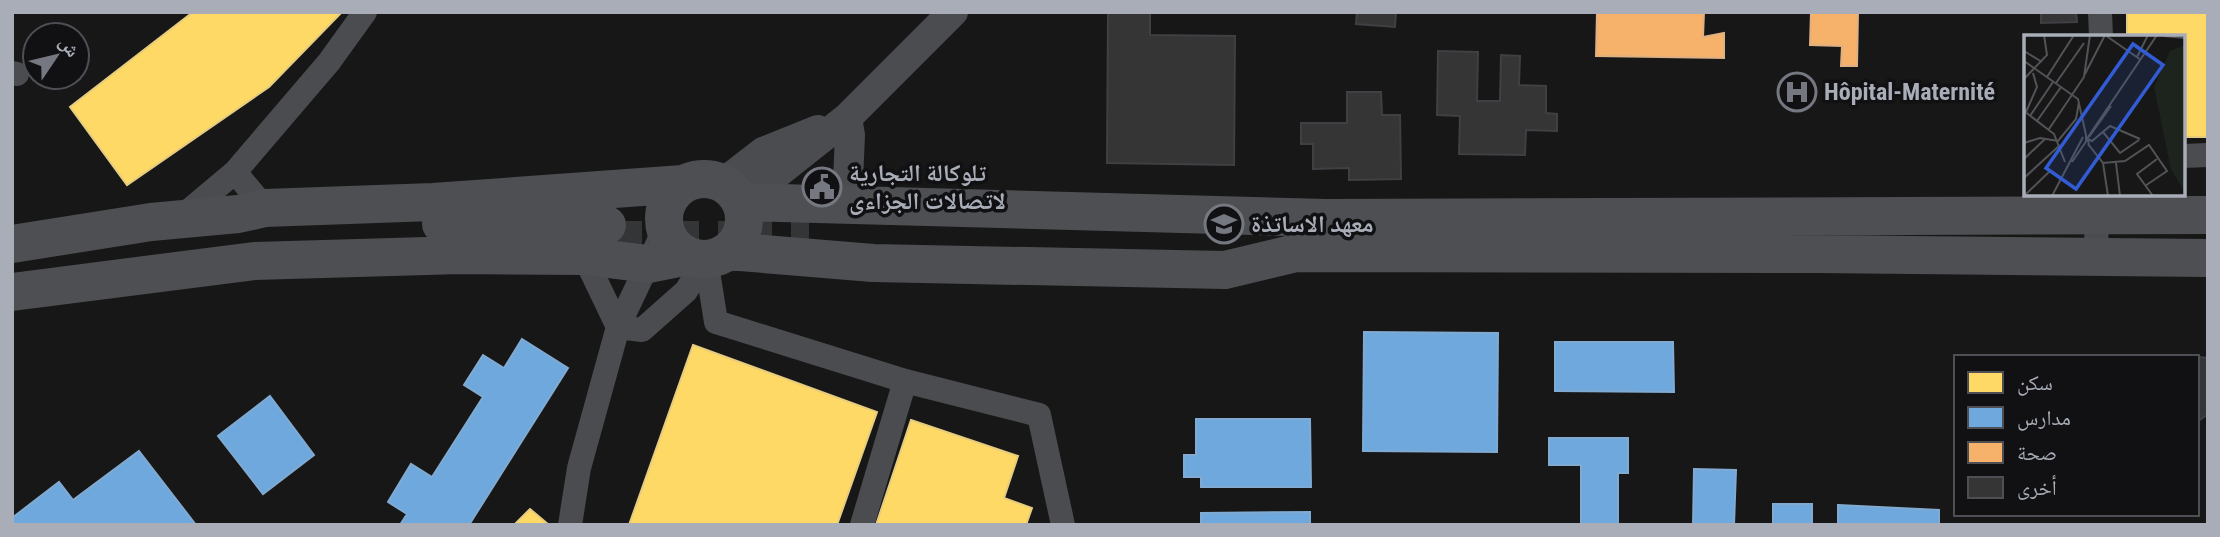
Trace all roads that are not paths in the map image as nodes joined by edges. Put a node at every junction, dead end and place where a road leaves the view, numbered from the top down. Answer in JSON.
{"nodes":[{"id":1,"x":365,"y":12,"type":"edge"},
{"id":2,"x":953,"y":12,"type":"edge"},
{"id":3,"x":2100,"y":12,"type":"edge"},
{"id":4,"x":2101,"y":35,"type":"edge"},
{"id":5,"x":847,"y":118,"type":"junction"},
{"id":6,"x":2208,"y":155,"type":"edge"},
{"id":7,"x":2185,"y":156,"type":"edge"},
{"id":8,"x":235,"y":172,"type":"junction"},
{"id":9,"x":683,"y":184,"type":"junction"},
{"id":10,"x":732,"y":193,"type":"junction"},
{"id":11,"x":858,"y":205,"type":"junction"},
{"id":12,"x":2100,"y":205,"type":"edge"},
{"id":13,"x":252,"y":211,"type":"junction"},
{"id":14,"x":2208,"y":215,"type":"edge"},
{"id":15,"x":1326,"y":218,"type":"junction"},
{"id":16,"x":179,"y":219,"type":"junction"},
{"id":17,"x":599,"y":241,"type":"junction"},
{"id":18,"x":12,"y":244,"type":"edge"},
{"id":19,"x":697,"y":248,"type":"junction"},
{"id":20,"x":1296,"y":253,"type":"junction"},
{"id":21,"x":2094,"y":257,"type":"junction"},
{"id":22,"x":2208,"y":258,"type":"edge"},
{"id":23,"x":648,"y":264,"type":"junction"},
{"id":24,"x":12,"y":292,"type":"edge"},
{"id":25,"x":618,"y":327,"type":"junction"},
{"id":26,"x":905,"y":381,"type":"junction"},
{"id":27,"x":570,"y":525,"type":"edge"},
{"id":28,"x":862,"y":525,"type":"edge"},
{"id":29,"x":1063,"y":525,"type":"edge"}],
"edges":[{"from":1,"to":8,"type":"street"},
{"from":2,"to":5,"type":"street"},
{"from":3,"to":4,"type":"street"},
{"from":5,"to":10,"type":"street"},
{"from":5,"to":11,"type":"street"},
{"from":6,"to":7,"type":"street"},
{"from":8,"to":13,"type":"street"},
{"from":8,"to":16,"type":"street"},
{"from":9,"to":10,"type":"main road"},
{"from":9,"to":13,"type":"main road"},
{"from":9,"to":19,"type":"main road"},
{"from":10,"to":11,"type":"main road"},
{"from":10,"to":19,"type":"main road"},
{"from":11,"to":15,"type":"main road"},
{"from":12,"to":14,"type":"main road"},
{"from":12,"to":15,"type":"main road"},
{"from":12,"to":21,"type":"street"},
{"from":13,"to":16,"type":"main road"},
{"from":13,"to":17,"type":"main road"},
{"from":15,"to":20,"type":"main road"},
{"from":16,"to":18,"type":"main road"},
{"from":17,"to":23,"type":"main road"},
{"from":17,"to":24,"type":"main road"},
{"from":17,"to":25,"type":"street"},
{"from":19,"to":20,"type":"main road"},
{"from":19,"to":23,"type":"main road"},
{"from":19,"to":25,"type":"street"},
{"from":19,"to":26,"type":"street"},
{"from":20,"to":21,"type":"main road"},
{"from":21,"to":22,"type":"main road"},
{"from":23,"to":25,"type":"street"},
{"from":25,"to":27,"type":"street"},
{"from":26,"to":28,"type":"street"},
{"from":26,"to":29,"type":"street"}]}
